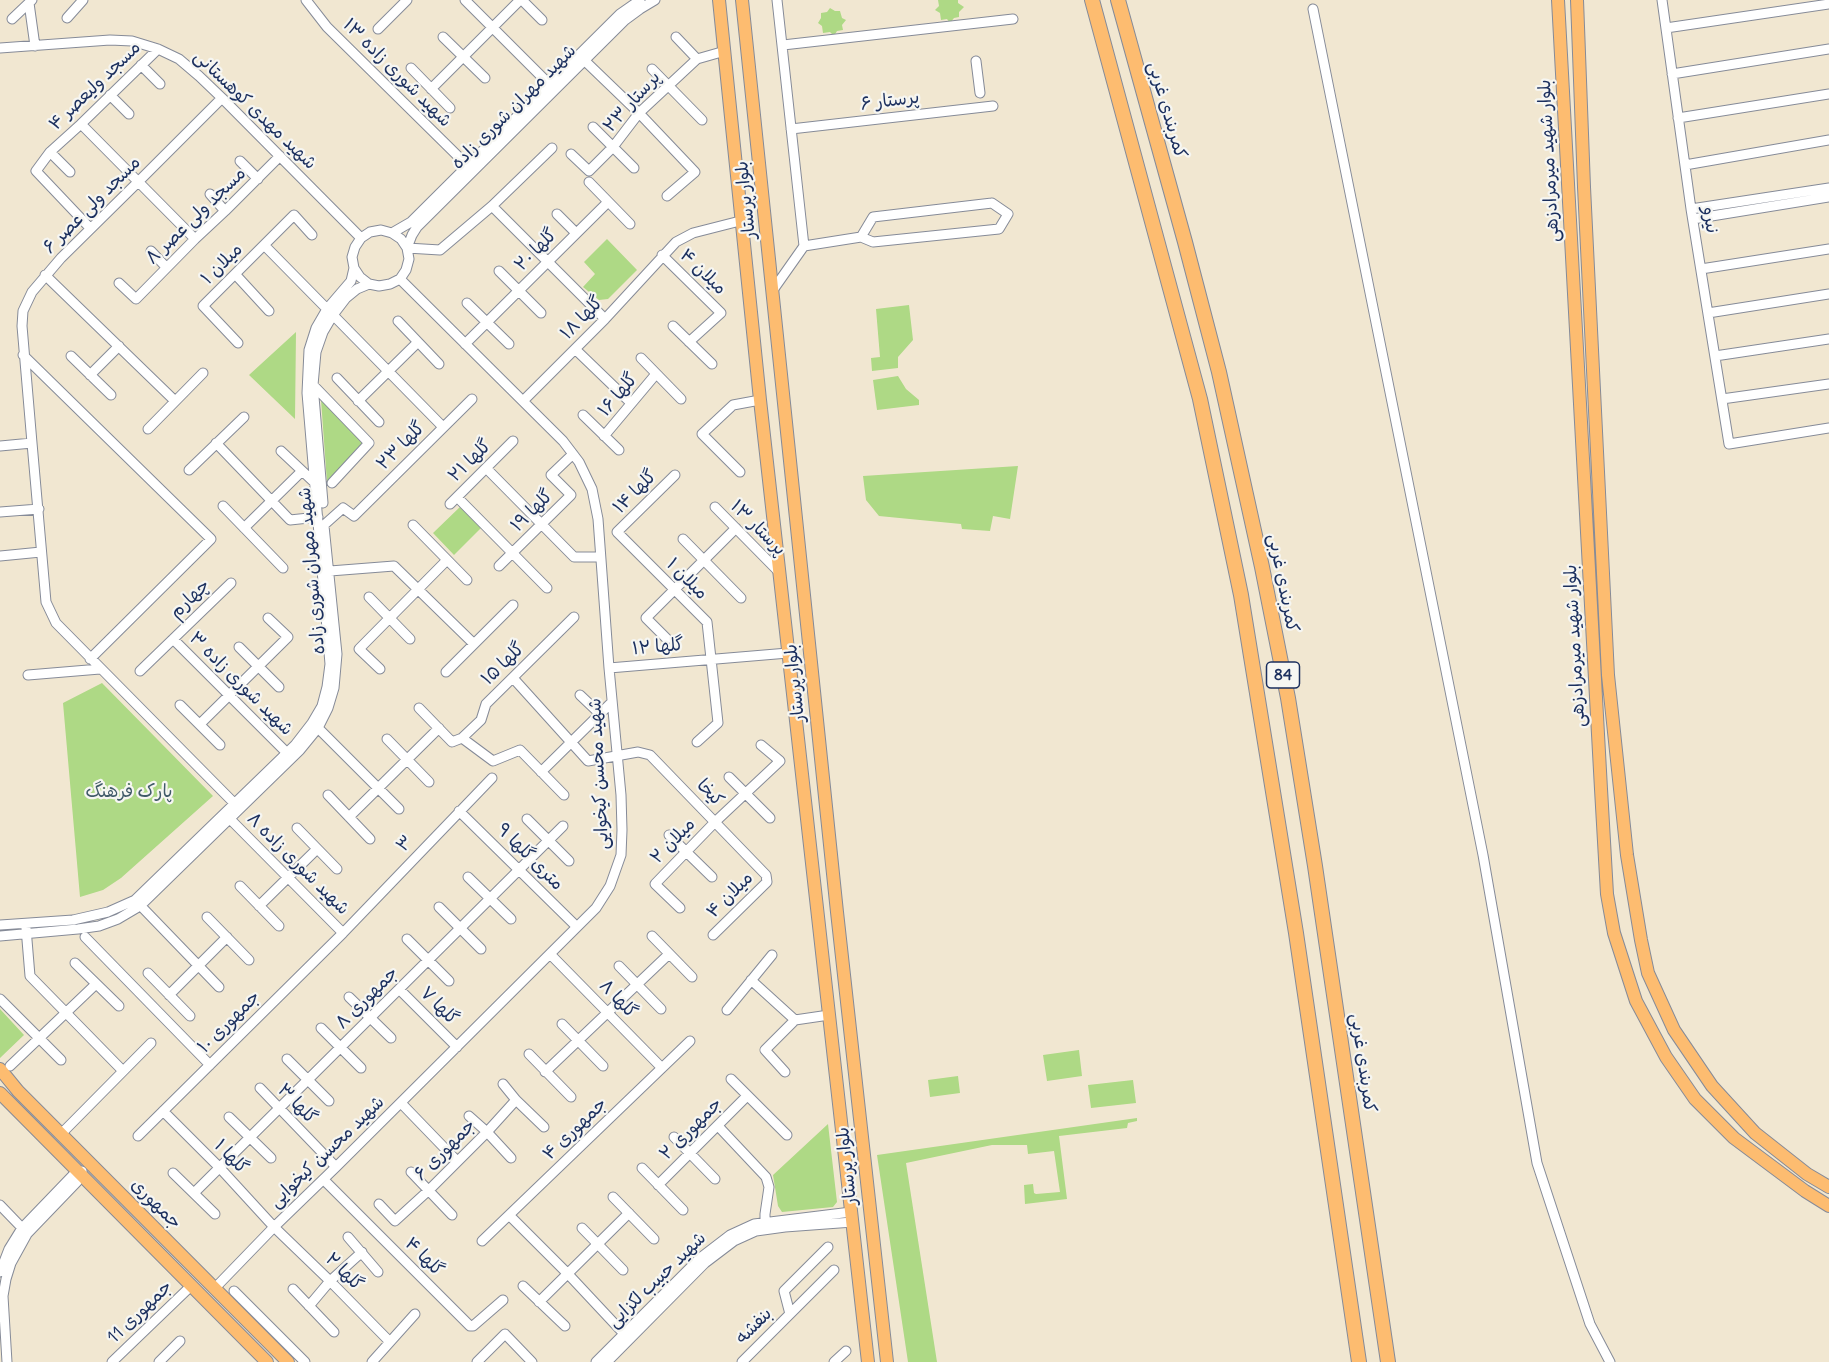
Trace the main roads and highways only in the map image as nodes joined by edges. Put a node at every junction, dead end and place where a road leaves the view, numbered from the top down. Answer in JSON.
{"nodes":[{"id":1,"x":719,"y":0,"type":"edge"},
{"id":2,"x":742,"y":0,"type":"edge"},
{"id":3,"x":1092,"y":0,"type":"edge"},
{"id":4,"x":1118,"y":0,"type":"edge"},
{"id":5,"x":1558,"y":0,"type":"edge"},
{"id":6,"x":1577,"y":0,"type":"edge"},
{"id":7,"x":814,"y":691,"type":"junction"},
{"id":8,"x":793,"y":694,"type":"junction"},
{"id":9,"x":5,"y":1068,"type":"edge"},
{"id":10,"x":0,"y":1093,"type":"edge"},
{"id":11,"x":1829,"y":1187,"type":"edge"},
{"id":12,"x":1829,"y":1206,"type":"edge"},
{"id":13,"x":267,"y":1362,"type":"edge"},
{"id":14,"x":288,"y":1362,"type":"edge"},
{"id":15,"x":868,"y":1362,"type":"edge"},
{"id":16,"x":887,"y":1362,"type":"edge"},
{"id":17,"x":1359,"y":1362,"type":"edge"},
{"id":18,"x":1388,"y":1362,"type":"edge"}],
"edges":[{"from":1,"to":8,"type":"main road","name":"بلوار پرستار"},
{"from":2,"to":7,"type":"main road","name":"بلوار پرستار"},
{"from":3,"to":17,"type":"highway","number":"84"},
{"from":4,"to":18,"type":"highway","name":"کمربندی غربی","number":"84"},
{"from":5,"to":12,"type":"main road","name":"بلوار شهید میرمرادزهی"},
{"from":6,"to":11,"type":"main road","name":"بلوار شهید میرمرادزهی"},
{"from":7,"to":8,"type":"main road"},
{"from":7,"to":16,"type":"main road","name":"بلوار پرستار"},
{"from":8,"to":15,"type":"main road","name":"بلوار پرستار"},
{"from":9,"to":14,"type":"main road","name":"جمهوری"},
{"from":10,"to":13,"type":"main road","name":"جمهوری"}]}
